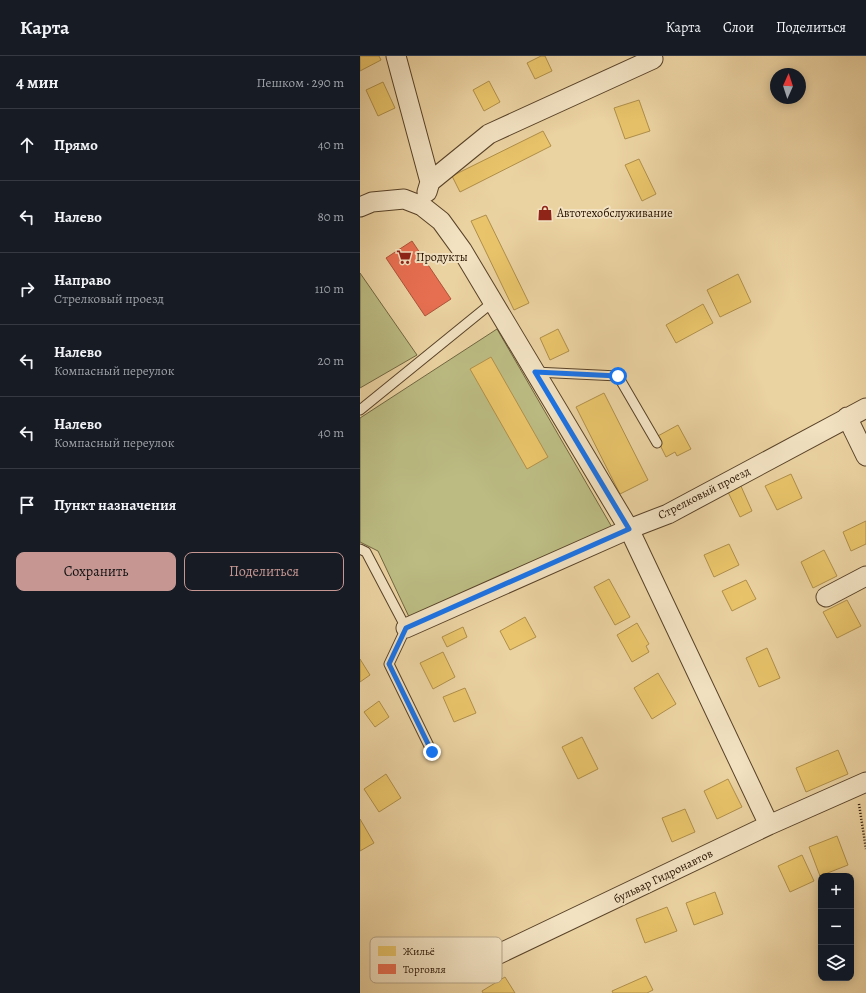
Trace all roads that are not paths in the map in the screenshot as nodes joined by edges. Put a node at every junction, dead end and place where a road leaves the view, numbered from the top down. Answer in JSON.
{"nodes":[{"id":1,"x":396,"y":56,"type":"edge"},
{"id":2,"x":653,"y":59,"type":"dead end"},
{"id":3,"x":430,"y":182,"type":"junction"},
{"id":4,"x":360,"y":206,"type":"edge"},
{"id":5,"x":422,"y":206,"type":"junction"},
{"id":6,"x":493,"y":302,"type":"junction"},
{"id":7,"x":535,"y":372,"type":"junction"},
{"id":8,"x":866,"y":408,"type":"edge"},
{"id":9,"x":360,"y":410,"type":"edge"},
{"id":10,"x":847,"y":417,"type":"junction"},
{"id":11,"x":657,"y":443,"type":"dead end"},
{"id":12,"x":866,"y":456,"type":"edge"},
{"id":13,"x":629,"y":529,"type":"junction"},
{"id":14,"x":360,"y":549,"type":"edge"},
{"id":15,"x":866,"y":576,"type":"edge"},
{"id":16,"x":826,"y":597,"type":"dead end"},
{"id":17,"x":406,"y":628,"type":"junction"},
{"id":18,"x":432,"y":752,"type":"dead end"},
{"id":19,"x":861,"y":784,"type":"edge"},
{"id":20,"x":769,"y":825,"type":"junction"},
{"id":21,"x":502,"y":952,"type":"edge"}],
"edges":[{"from":1,"to":3,"type":"street"},
{"from":2,"to":3,"type":"street"},
{"from":3,"to":5,"type":"street"},
{"from":4,"to":5,"type":"street"},
{"from":5,"to":6,"type":"street"},
{"from":6,"to":7,"type":"street"},
{"from":6,"to":9,"type":"lane"},
{"from":7,"to":11,"type":"lane"},
{"from":7,"to":13,"type":"street"},
{"from":8,"to":10,"type":"street","name":"Стрелковый проезд"},
{"from":10,"to":12,"type":"street"},
{"from":10,"to":13,"type":"street","name":"Стрелковый проезд"},
{"from":13,"to":17,"type":"street","name":"Стрелковый проезд"},
{"from":13,"to":20,"type":"street"},
{"from":14,"to":17,"type":"lane"},
{"from":15,"to":16,"type":"street"},
{"from":17,"to":18,"type":"lane"},
{"from":19,"to":20,"type":"street","name":"бульвар Гидронавтов"},
{"from":20,"to":21,"type":"street","name":"бульвар Гидронавтов"}]}
